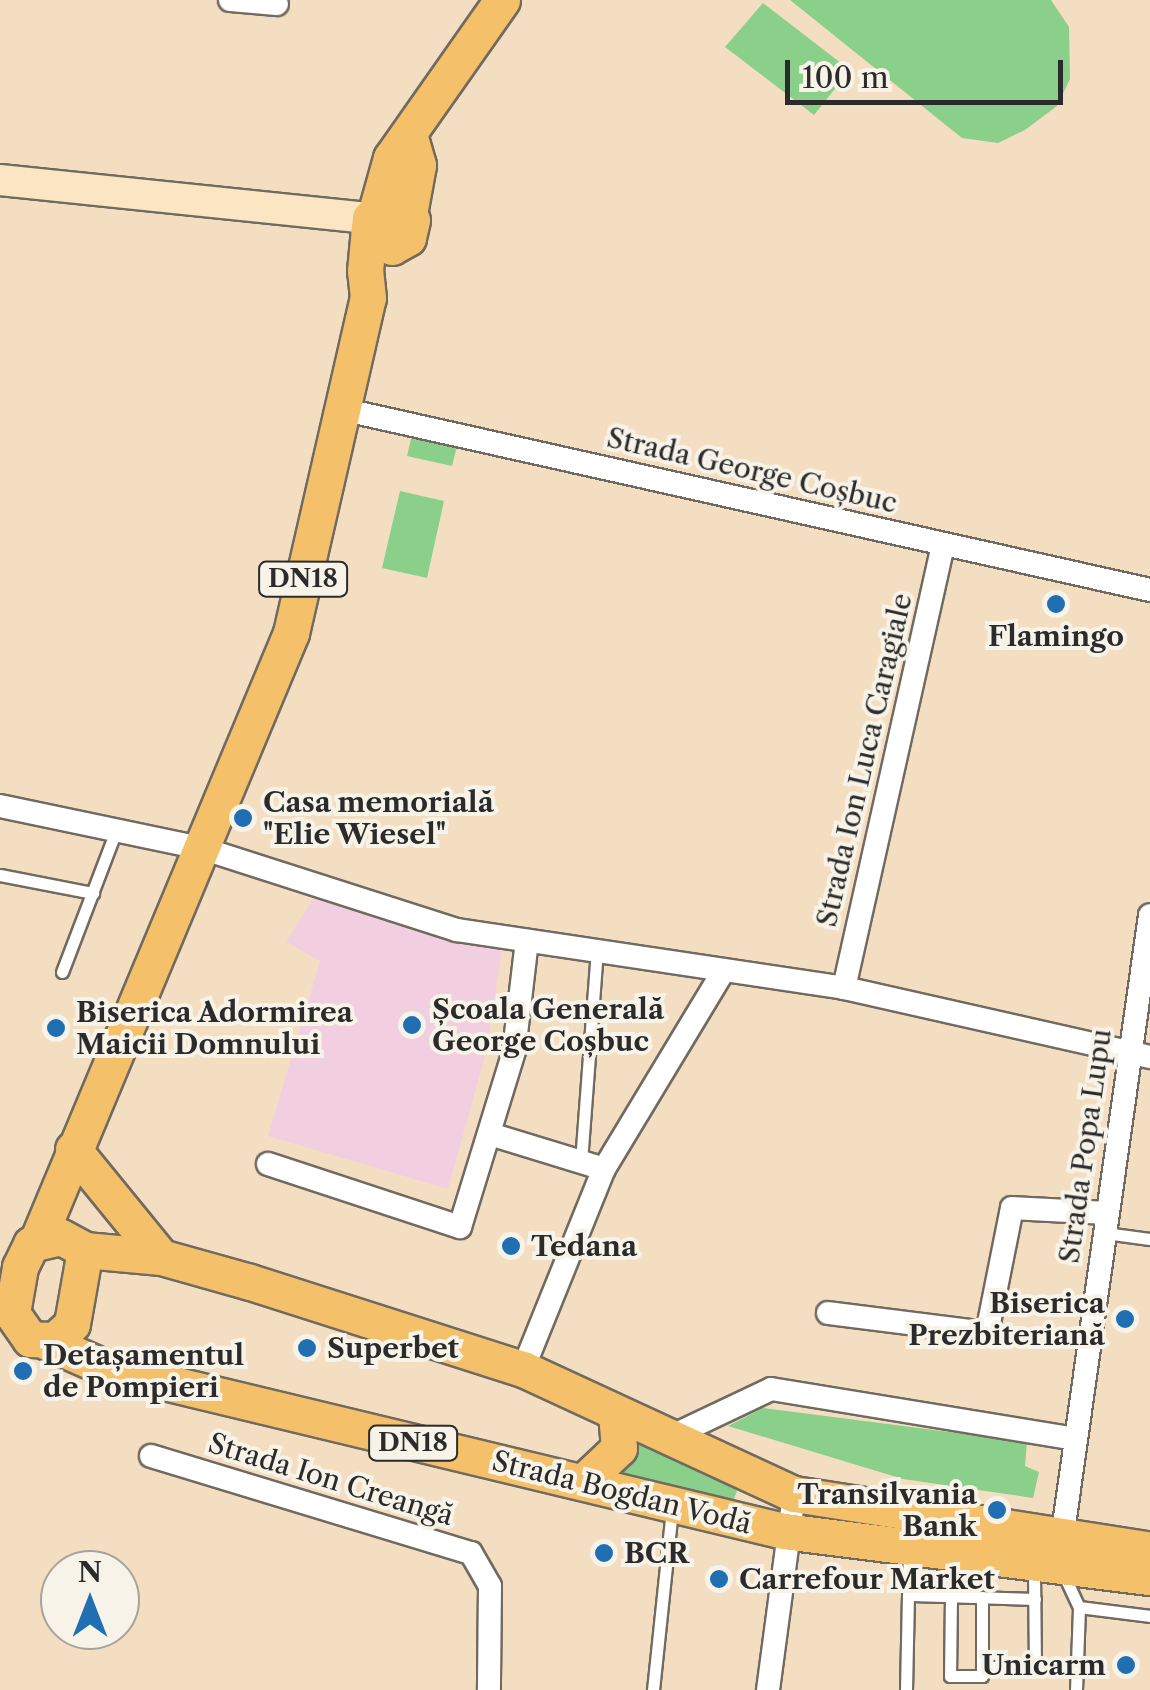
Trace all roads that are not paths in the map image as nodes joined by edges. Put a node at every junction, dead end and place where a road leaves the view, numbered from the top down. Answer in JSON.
{"nodes":[{"id":1,"x":230,"y":0,"type":"edge"},
{"id":2,"x":502,"y":0,"type":"edge"},
{"id":3,"x":276,"y":4,"type":"dead end"},
{"id":4,"x":0,"y":180,"type":"edge"},
{"id":5,"x":386,"y":223,"type":"junction"},
{"id":6,"x":341,"y":408,"type":"junction"},
{"id":7,"x":944,"y":545,"type":"junction"},
{"id":8,"x":1150,"y":590,"type":"edge"},
{"id":9,"x":0,"y":806,"type":"edge"},
{"id":10,"x":117,"y":828,"type":"junction"},
{"id":11,"x":200,"y":848,"type":"junction"},
{"id":12,"x":0,"y":876,"type":"edge"},
{"id":13,"x":92,"y":893,"type":"junction"},
{"id":14,"x":1150,"y":914,"type":"edge"},
{"id":15,"x":527,"y":941,"type":"junction"},
{"id":16,"x":596,"y":951,"type":"junction"},
{"id":17,"x":724,"y":970,"type":"junction"},
{"id":18,"x":62,"y":972,"type":"dead end"},
{"id":19,"x":844,"y":988,"type":"junction"},
{"id":20,"x":1139,"y":1055,"type":"edge"},
{"id":21,"x":493,"y":1135,"type":"junction"},
{"id":22,"x":73,"y":1149,"type":"junction"},
{"id":23,"x":582,"y":1162,"type":"junction"},
{"id":24,"x":268,"y":1164,"type":"dead end"},
{"id":25,"x":604,"y":1169,"type":"junction"},
{"id":26,"x":1104,"y":1223,"type":"junction"},
{"id":27,"x":1150,"y":1239,"type":"edge"},
{"id":28,"x":23,"y":1241,"type":"edge"},
{"id":29,"x":82,"y":1248,"type":"junction"},
{"id":30,"x":161,"y":1258,"type":"junction"},
{"id":31,"x":828,"y":1313,"type":"dead end"},
{"id":32,"x":26,"y":1342,"type":"edge"},
{"id":33,"x":523,"y":1369,"type":"junction"},
{"id":34,"x":616,"y":1415,"type":"junction"},
{"id":35,"x":668,"y":1438,"type":"junction"},
{"id":36,"x":1075,"y":1439,"type":"junction"},
{"id":37,"x":151,"y":1456,"type":"dead end"},
{"id":38,"x":584,"y":1481,"type":"junction"},
{"id":39,"x":794,"y":1494,"type":"junction"},
{"id":40,"x":673,"y":1504,"type":"junction"},
{"id":41,"x":784,"y":1531,"type":"junction"},
{"id":42,"x":908,"y":1546,"type":"junction"},
{"id":43,"x":1150,"y":1550,"type":"edge"},
{"id":44,"x":1052,"y":1554,"type":"junction"},
{"id":45,"x":1150,"y":1577,"type":"edge"},
{"id":46,"x":912,"y":1596,"type":"junction"},
{"id":47,"x":951,"y":1596,"type":"junction"},
{"id":48,"x":982,"y":1597,"type":"junction"},
{"id":49,"x":1034,"y":1598,"type":"junction"},
{"id":50,"x":1079,"y":1606,"type":"junction"},
{"id":51,"x":1150,"y":1616,"type":"edge"},
{"id":52,"x":982,"y":1666,"type":"junction"},
{"id":53,"x":488,"y":1690,"type":"edge"},
{"id":54,"x":653,"y":1690,"type":"edge"},
{"id":55,"x":768,"y":1690,"type":"edge"},
{"id":56,"x":906,"y":1690,"type":"edge"},
{"id":57,"x":1076,"y":1690,"type":"edge"}],
"edges":[{"from":1,"to":3,"type":"street"},
{"from":2,"to":5,"type":"main road","number":"DN18"},
{"from":4,"to":5,"type":"main road"},
{"from":5,"to":6,"type":"main road","number":"DN18"},
{"from":6,"to":7,"type":"street","name":"Strada George Coșbuc"},
{"from":6,"to":11,"type":"main road","number":"DN18"},
{"from":7,"to":8,"type":"street","name":"Strada George Coșbuc"},
{"from":7,"to":19,"type":"street","name":"Strada Ion Luca Caragiale"},
{"from":9,"to":10,"type":"street"},
{"from":10,"to":11,"type":"street"},
{"from":10,"to":13,"type":"lane"},
{"from":11,"to":15,"type":"street"},
{"from":11,"to":22,"type":"main road","number":"DN18"},
{"from":12,"to":13,"type":"lane"},
{"from":13,"to":18,"type":"lane"},
{"from":14,"to":20,"type":"street","name":"Strada Popa Lupu"},
{"from":15,"to":16,"type":"street"},
{"from":15,"to":21,"type":"street"},
{"from":16,"to":17,"type":"street"},
{"from":16,"to":23,"type":"lane"},
{"from":17,"to":19,"type":"street"},
{"from":17,"to":25,"type":"street"},
{"from":19,"to":20,"type":"street"},
{"from":20,"to":26,"type":"street","name":"Strada Popa Lupu"},
{"from":21,"to":23,"type":"street"},
{"from":21,"to":24,"type":"street"},
{"from":22,"to":28,"type":"main road"},
{"from":22,"to":29,"type":"main road"},
{"from":22,"to":30,"type":"main road"},
{"from":23,"to":25,"type":"street"},
{"from":25,"to":33,"type":"street"},
{"from":26,"to":27,"type":"lane"},
{"from":26,"to":31,"type":"street"},
{"from":26,"to":36,"type":"street","name":"Strada Popa Lupu"},
{"from":28,"to":29,"type":"main road"},
{"from":28,"to":32,"type":"main road"},
{"from":29,"to":30,"type":"main road","number":"DN18"},
{"from":29,"to":32,"type":"main road"},
{"from":30,"to":33,"type":"main road","number":"DN18"},
{"from":32,"to":38,"type":"main road","name":"Strada Bogdan Vodă","number":"DN18"},
{"from":33,"to":34,"type":"main road","name":"Strada Bogdan Vodă","number":"DN18"},
{"from":34,"to":35,"type":"main road","name":"Strada Bogdan Vodă","number":"DN18"},
{"from":34,"to":38,"type":"main road"},
{"from":35,"to":36,"type":"street"},
{"from":35,"to":39,"type":"main road","name":"Strada Bogdan Vodă","number":"DN18"},
{"from":36,"to":44,"type":"street","name":"Strada Popa Lupu"},
{"from":37,"to":53,"type":"street","name":"Strada Ion Creangă"},
{"from":38,"to":40,"type":"main road","name":"Strada Bogdan Vodă","number":"DN18"},
{"from":39,"to":41,"type":"street"},
{"from":39,"to":44,"type":"main road","name":"Strada Bogdan Vodă","number":"DN18"},
{"from":40,"to":41,"type":"main road","name":"Strada Bogdan Vodă","number":"DN18"},
{"from":40,"to":54,"type":"lane"},
{"from":41,"to":42,"type":"main road","name":"Strada Bogdan Vodă","number":"DN18"},
{"from":41,"to":55,"type":"street"},
{"from":42,"to":44,"type":"main road","name":"Strada Bogdan Vodă","number":"DN18"},
{"from":42,"to":46,"type":"lane"},
{"from":43,"to":44,"type":"main road","name":"Strada Bogdan Vodă","number":"DN18"},
{"from":44,"to":45,"type":"main road","name":"Strada Bogdan Vodă","number":"DN18"},
{"from":44,"to":49,"type":"lane"},
{"from":44,"to":50,"type":"lane"},
{"from":46,"to":47,"type":"lane"},
{"from":46,"to":56,"type":"lane"},
{"from":47,"to":48,"type":"lane"},
{"from":47,"to":52,"type":"lane"},
{"from":48,"to":49,"type":"lane"},
{"from":48,"to":52,"type":"lane"},
{"from":49,"to":52,"type":"lane"},
{"from":50,"to":51,"type":"lane"},
{"from":50,"to":57,"type":"lane"}]}
